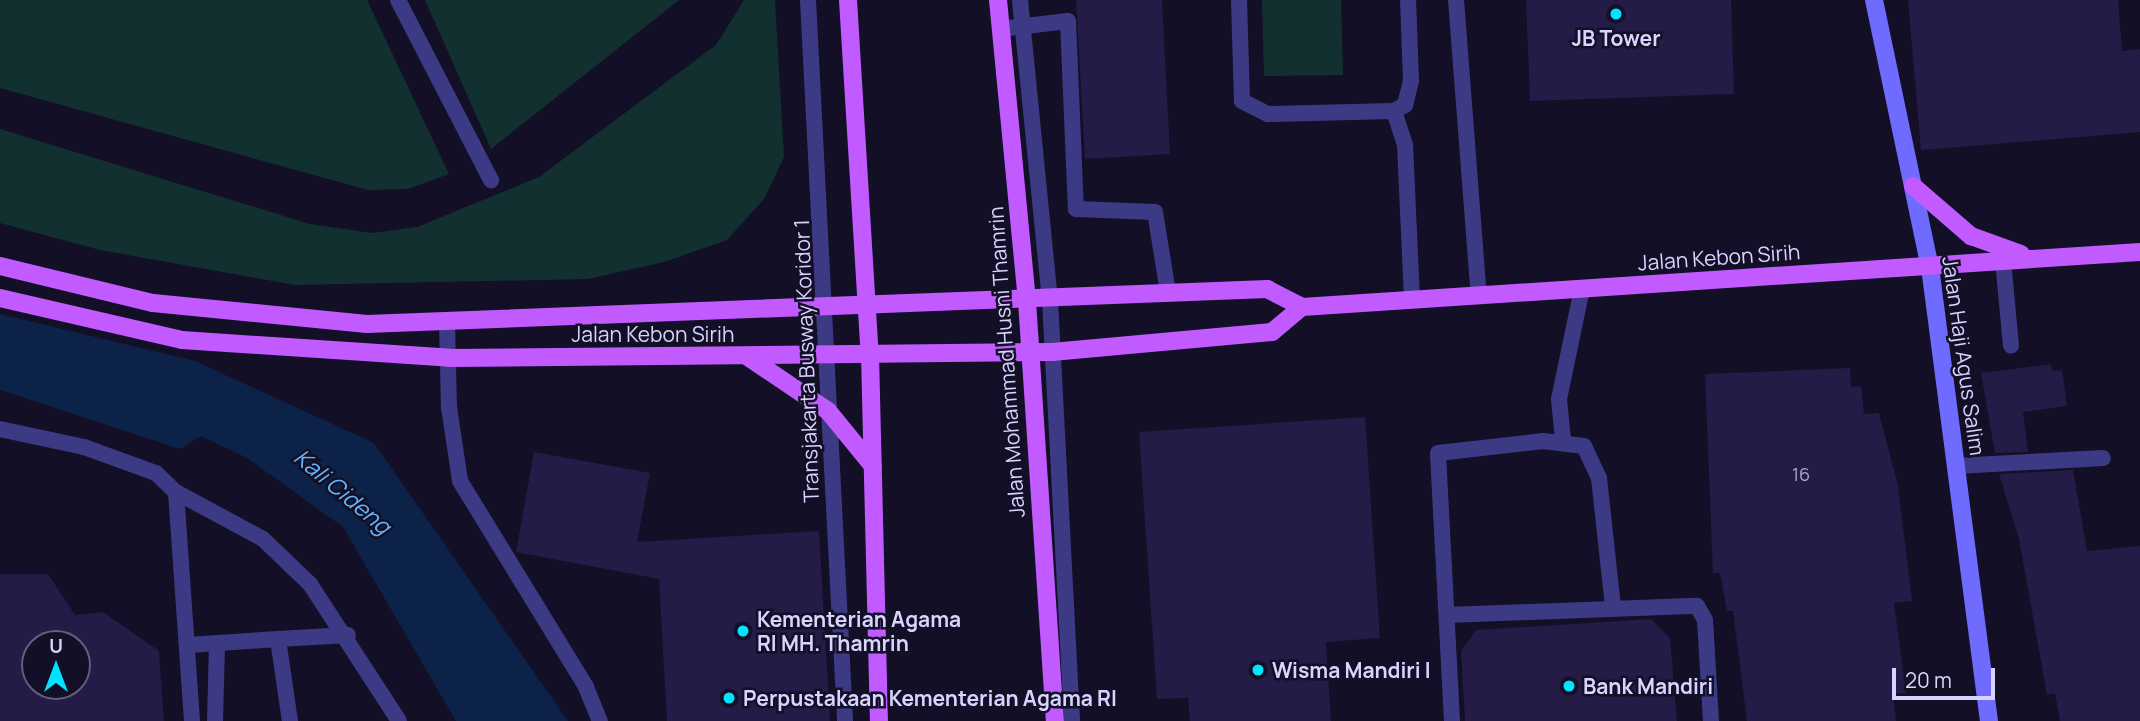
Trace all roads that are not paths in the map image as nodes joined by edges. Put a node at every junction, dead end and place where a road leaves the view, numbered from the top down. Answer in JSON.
{"nodes":[{"id":1,"x":397,"y":0,"type":"edge"},
{"id":2,"x":808,"y":0,"type":"edge"},
{"id":3,"x":849,"y":0,"type":"edge"},
{"id":4,"x":998,"y":0,"type":"edge"},
{"id":5,"x":1020,"y":0,"type":"edge"},
{"id":6,"x":1239,"y":0,"type":"edge"},
{"id":7,"x":1408,"y":0,"type":"edge"},
{"id":8,"x":1455,"y":0,"type":"edge"},
{"id":9,"x":1874,"y":0,"type":"edge"},
{"id":10,"x":1022,"y":26,"type":"junction"},
{"id":11,"x":1000,"y":29,"type":"junction"},
{"id":12,"x":1394,"y":111,"type":"junction"},
{"id":13,"x":491,"y":180,"type":"dead end"},
{"id":14,"x":1913,"y":186,"type":"junction"},
{"id":15,"x":2140,"y":252,"type":"edge"},
{"id":16,"x":2038,"y":258,"type":"junction"},
{"id":17,"x":2003,"y":260,"type":"junction"},
{"id":18,"x":0,"y":266,"type":"edge"},
{"id":19,"x":1930,"y":267,"type":"junction"},
{"id":20,"x":1583,"y":289,"type":"junction"},
{"id":21,"x":1168,"y":292,"type":"junction"},
{"id":22,"x":1479,"y":296,"type":"junction"},
{"id":23,"x":0,"y":298,"type":"edge"},
{"id":24,"x":1050,"y":300,"type":"junction"},
{"id":25,"x":1412,"y":300,"type":"junction"},
{"id":26,"x":1027,"y":301,"type":"junction"},
{"id":27,"x":827,"y":305,"type":"junction"},
{"id":28,"x":868,"y":305,"type":"junction"},
{"id":29,"x":1302,"y":307,"type":"junction"},
{"id":30,"x":447,"y":321,"type":"junction"},
{"id":31,"x":2011,"y":346,"type":"dead end"},
{"id":32,"x":1052,"y":352,"type":"junction"},
{"id":33,"x":1031,"y":353,"type":"junction"},
{"id":34,"x":828,"y":355,"type":"junction"},
{"id":35,"x":870,"y":355,"type":"junction"},
{"id":36,"x":747,"y":356,"type":"junction"},
{"id":37,"x":445,"y":357,"type":"junction"},
{"id":38,"x":828,"y":411,"type":"junction"},
{"id":39,"x":0,"y":429,"type":"edge"},
{"id":40,"x":1563,"y":440,"type":"junction"},
{"id":41,"x":2103,"y":458,"type":"dead end"},
{"id":42,"x":873,"y":466,"type":"junction"},
{"id":43,"x":1956,"y":466,"type":"junction"},
{"id":44,"x":176,"y":492,"type":"junction"},
{"id":45,"x":1613,"y":606,"type":"junction"},
{"id":46,"x":1447,"y":615,"type":"junction"},
{"id":47,"x":348,"y":635,"type":"junction"},
{"id":48,"x":278,"y":639,"type":"junction"},
{"id":49,"x":217,"y":643,"type":"junction"},
{"id":50,"x":188,"y":645,"type":"junction"},
{"id":51,"x":192,"y":721,"type":"edge"},
{"id":52,"x":215,"y":721,"type":"edge"},
{"id":53,"x":290,"y":721,"type":"edge"},
{"id":54,"x":399,"y":721,"type":"edge"},
{"id":55,"x":600,"y":721,"type":"edge"},
{"id":56,"x":845,"y":721,"type":"edge"},
{"id":57,"x":879,"y":721,"type":"edge"},
{"id":58,"x":1055,"y":721,"type":"edge"},
{"id":59,"x":1072,"y":721,"type":"edge"},
{"id":60,"x":1452,"y":721,"type":"edge"},
{"id":61,"x":1711,"y":721,"type":"edge"},
{"id":62,"x":1989,"y":721,"type":"edge"}],
"edges":[{"from":1,"to":13,"type":"lane"},
{"from":2,"to":27,"type":"lane","name":"Transjakarta Busway Koridor 1"},
{"from":3,"to":28,"type":"main road"},
{"from":4,"to":11,"type":"main road","name":"Jalan Mohammad Husni Thamrin"},
{"from":5,"to":10,"type":"lane"},
{"from":6,"to":12,"type":"lane"},
{"from":7,"to":12,"type":"lane"},
{"from":8,"to":22,"type":"lane"},
{"from":9,"to":14,"type":"street","name":"Jalan Haji Agus Salim"},
{"from":10,"to":11,"type":"lane"},
{"from":10,"to":21,"type":"lane"},
{"from":10,"to":24,"type":"lane"},
{"from":11,"to":26,"type":"main road","name":"Jalan Mohammad Husni Thamrin"},
{"from":12,"to":25,"type":"lane"},
{"from":14,"to":16,"type":"main road"},
{"from":14,"to":19,"type":"street","name":"Jalan Haji Agus Salim"},
{"from":15,"to":16,"type":"main road","name":"Jalan Kebon Sirih"},
{"from":16,"to":17,"type":"main road","name":"Jalan Kebon Sirih"},
{"from":17,"to":19,"type":"main road","name":"Jalan Kebon Sirih"},
{"from":17,"to":31,"type":"lane"},
{"from":18,"to":30,"type":"main road","name":"Jalan Kebon Sirih"},
{"from":19,"to":20,"type":"main road","name":"Jalan Kebon Sirih"},
{"from":19,"to":43,"type":"street","name":"Jalan Haji Agus Salim"},
{"from":20,"to":22,"type":"main road","name":"Jalan Kebon Sirih"},
{"from":20,"to":40,"type":"lane"},
{"from":21,"to":24,"type":"main road","name":"Jalan Kebon Sirih"},
{"from":21,"to":29,"type":"main road","name":"Jalan Kebon Sirih"},
{"from":22,"to":25,"type":"main road","name":"Jalan Kebon Sirih"},
{"from":23,"to":37,"type":"main road","name":"Jalan Kebon Sirih"},
{"from":24,"to":26,"type":"main road","name":"Jalan Kebon Sirih"},
{"from":24,"to":32,"type":"lane"},
{"from":25,"to":29,"type":"main road","name":"Jalan Kebon Sirih"},
{"from":26,"to":28,"type":"main road","name":"Jalan Kebon Sirih"},
{"from":26,"to":33,"type":"main road","name":"Jalan Mohammad Husni Thamrin"},
{"from":27,"to":28,"type":"main road","name":"Jalan Kebon Sirih"},
{"from":27,"to":30,"type":"main road","name":"Jalan Kebon Sirih"},
{"from":27,"to":34,"type":"lane","name":"Transjakarta Busway Koridor 1"},
{"from":28,"to":35,"type":"main road"},
{"from":29,"to":32,"type":"main road","name":"Jalan Kebon Sirih"},
{"from":30,"to":37,"type":"lane"},
{"from":32,"to":33,"type":"main road","name":"Jalan Kebon Sirih"},
{"from":32,"to":59,"type":"lane"},
{"from":33,"to":35,"type":"main road","name":"Jalan Kebon Sirih"},
{"from":33,"to":58,"type":"main road","name":"Jalan Mohammad Husni Thamrin"},
{"from":34,"to":35,"type":"main road","name":"Jalan Kebon Sirih"},
{"from":34,"to":36,"type":"main road","name":"Jalan Kebon Sirih"},
{"from":34,"to":38,"type":"lane","name":"Transjakarta Busway Koridor 1"},
{"from":35,"to":42,"type":"main road"},
{"from":36,"to":37,"type":"main road","name":"Jalan Kebon Sirih"},
{"from":36,"to":38,"type":"main road"},
{"from":37,"to":55,"type":"lane"},
{"from":38,"to":42,"type":"main road"},
{"from":38,"to":56,"type":"lane","name":"Transjakarta Busway Koridor 1"},
{"from":39,"to":44,"type":"lane"},
{"from":40,"to":45,"type":"lane"},
{"from":40,"to":46,"type":"lane"},
{"from":41,"to":43,"type":"lane"},
{"from":42,"to":57,"type":"main road"},
{"from":43,"to":62,"type":"street","name":"Jalan Haji Agus Salim"},
{"from":44,"to":47,"type":"lane"},
{"from":44,"to":50,"type":"lane"},
{"from":45,"to":46,"type":"lane"},
{"from":45,"to":61,"type":"lane"},
{"from":46,"to":60,"type":"lane"},
{"from":47,"to":48,"type":"lane"},
{"from":47,"to":54,"type":"lane"},
{"from":48,"to":49,"type":"lane"},
{"from":48,"to":53,"type":"lane"},
{"from":49,"to":50,"type":"lane"},
{"from":49,"to":52,"type":"lane"},
{"from":50,"to":51,"type":"lane"}]}
